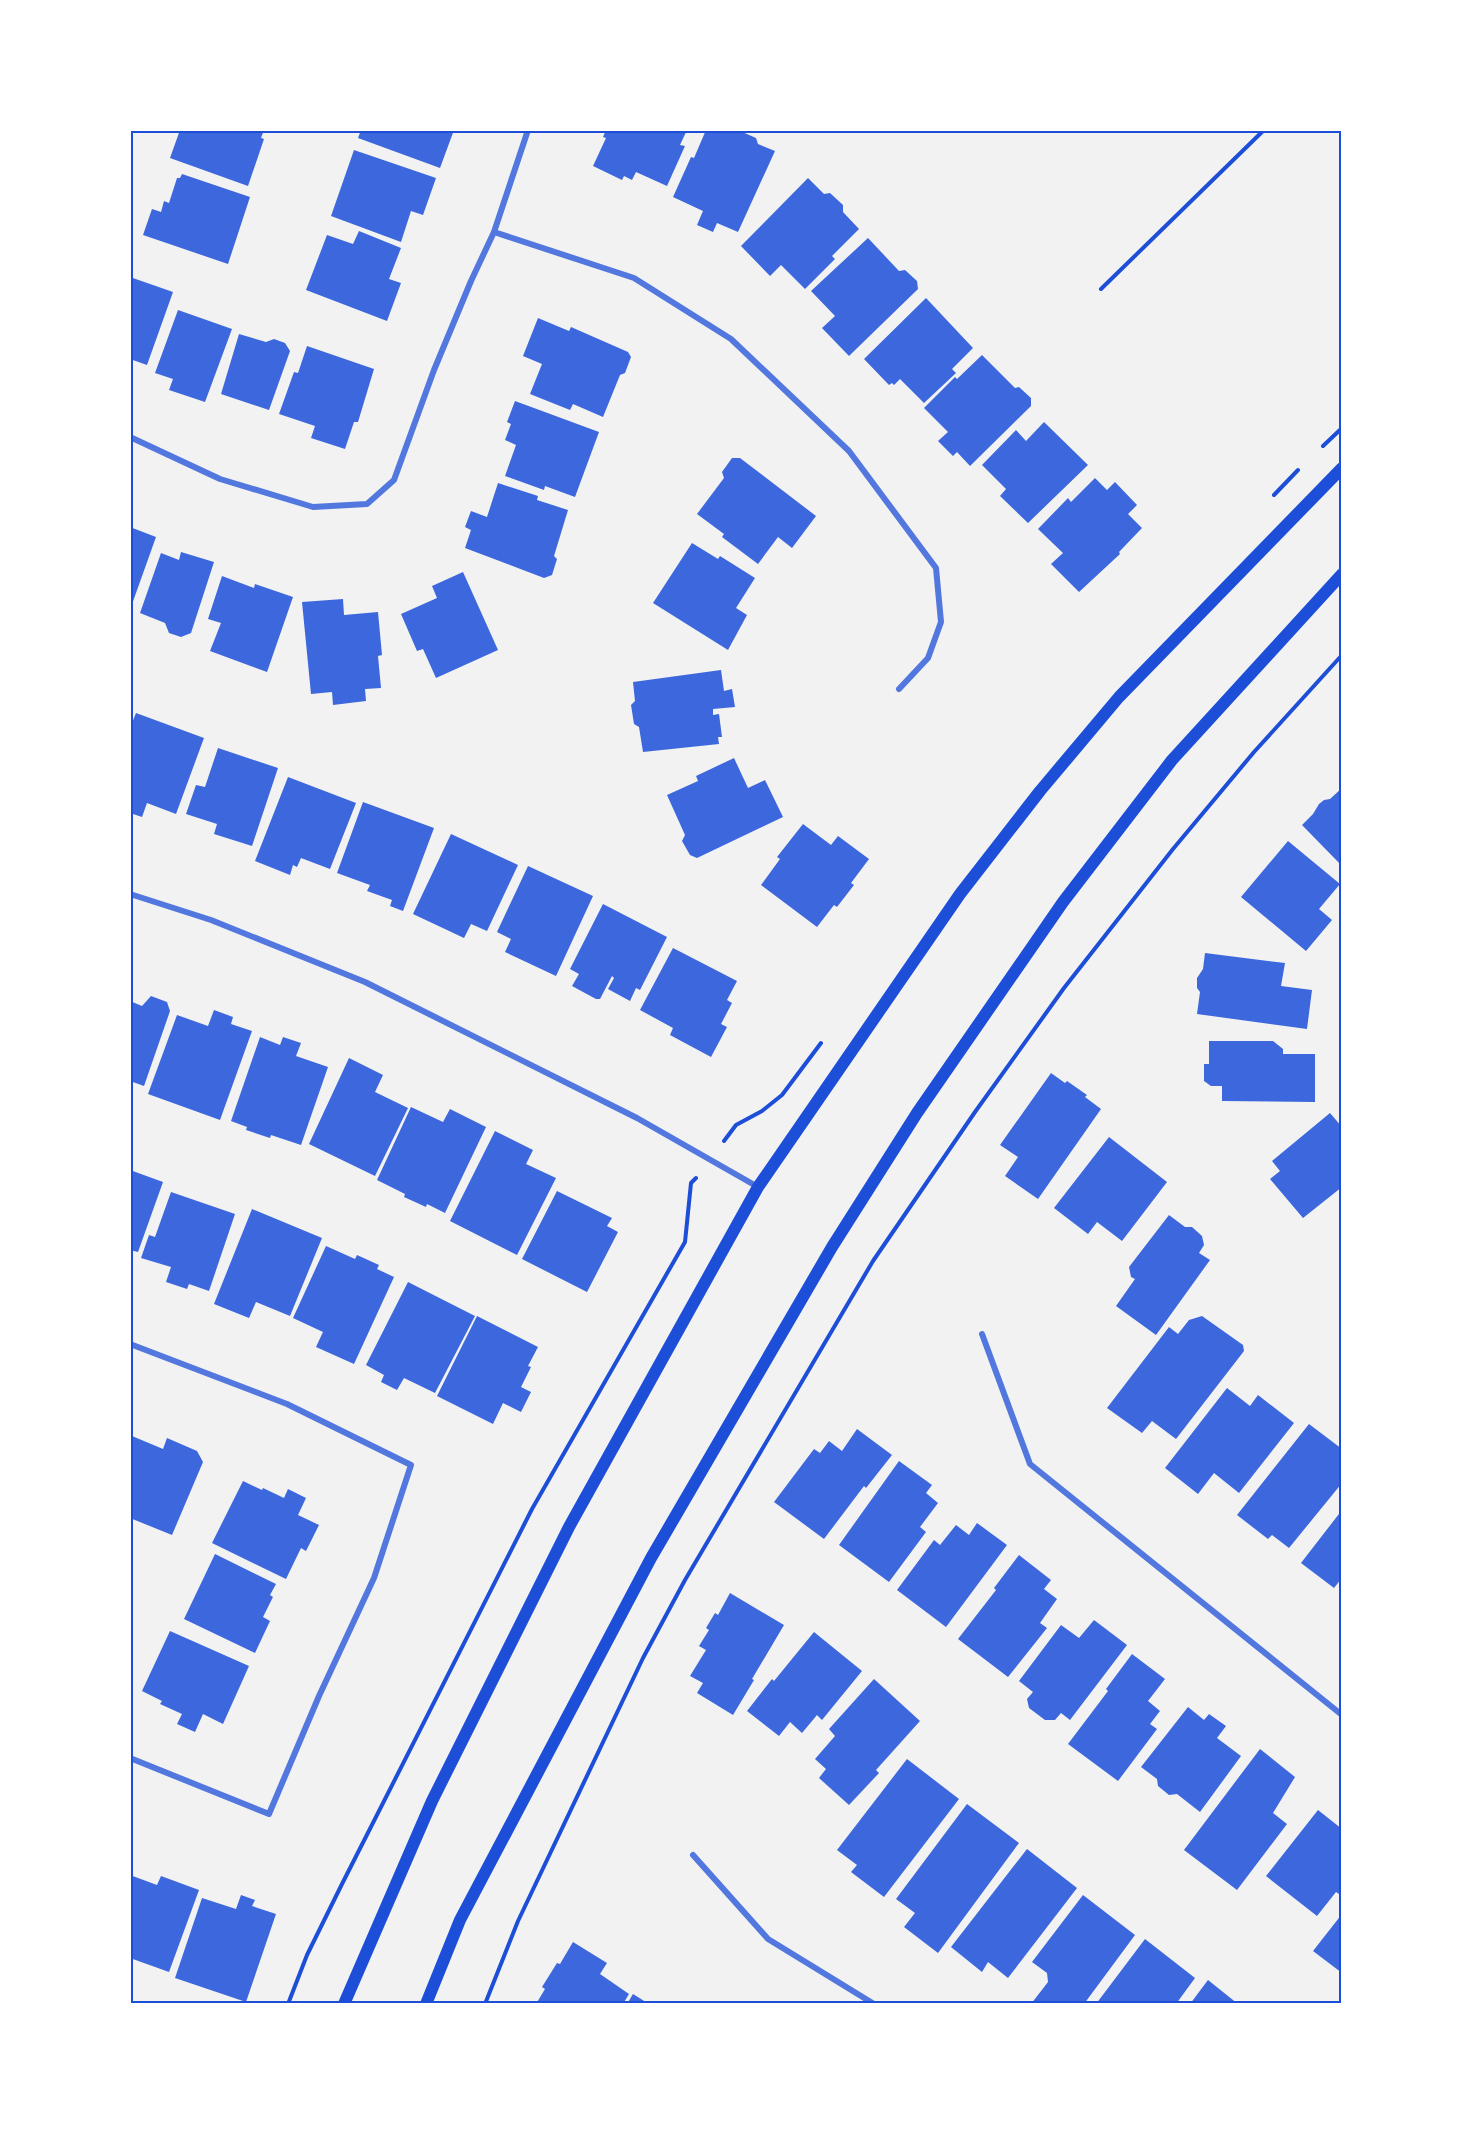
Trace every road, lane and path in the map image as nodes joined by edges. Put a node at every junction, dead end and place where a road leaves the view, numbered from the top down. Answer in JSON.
{"nodes":[{"id":1,"x":528,"y":130,"type":"edge"},
{"id":2,"x":1264,"y":130,"type":"edge"},
{"id":3,"x":494,"y":232,"type":"junction"},
{"id":4,"x":1101,"y":289,"type":"dead end"},
{"id":5,"x":130,"y":437,"type":"edge"},
{"id":6,"x":1341,"y":468,"type":"edge"},
{"id":7,"x":1341,"y":574,"type":"edge"},
{"id":8,"x":1341,"y":655,"type":"edge"},
{"id":9,"x":899,"y":689,"type":"dead end"},
{"id":10,"x":130,"y":894,"type":"edge"},
{"id":11,"x":691,"y":1184,"type":"dead end"},
{"id":12,"x":758,"y":1187,"type":"junction"},
{"id":13,"x":982,"y":1334,"type":"dead end"},
{"id":14,"x":130,"y":1344,"type":"edge"},
{"id":15,"x":1341,"y":1715,"type":"edge"},
{"id":16,"x":130,"y":1758,"type":"edge"},
{"id":17,"x":693,"y":1855,"type":"dead end"},
{"id":18,"x":288,"y":2004,"type":"edge"},
{"id":19,"x":344,"y":2004,"type":"edge"},
{"id":20,"x":426,"y":2004,"type":"edge"},
{"id":21,"x":485,"y":2004,"type":"edge"},
{"id":22,"x":874,"y":2004,"type":"edge"}],
"edges":[{"from":1,"to":3,"type":"street"},
{"from":2,"to":4,"type":"path"},
{"from":3,"to":5,"type":"street"},
{"from":3,"to":9,"type":"street"},
{"from":6,"to":12,"type":"main road"},
{"from":7,"to":20,"type":"main road"},
{"from":8,"to":21,"type":"path"},
{"from":10,"to":12,"type":"street"},
{"from":11,"to":18,"type":"path"},
{"from":12,"to":19,"type":"main road"},
{"from":13,"to":15,"type":"street"},
{"from":14,"to":16,"type":"street"},
{"from":17,"to":22,"type":"street"}]}
